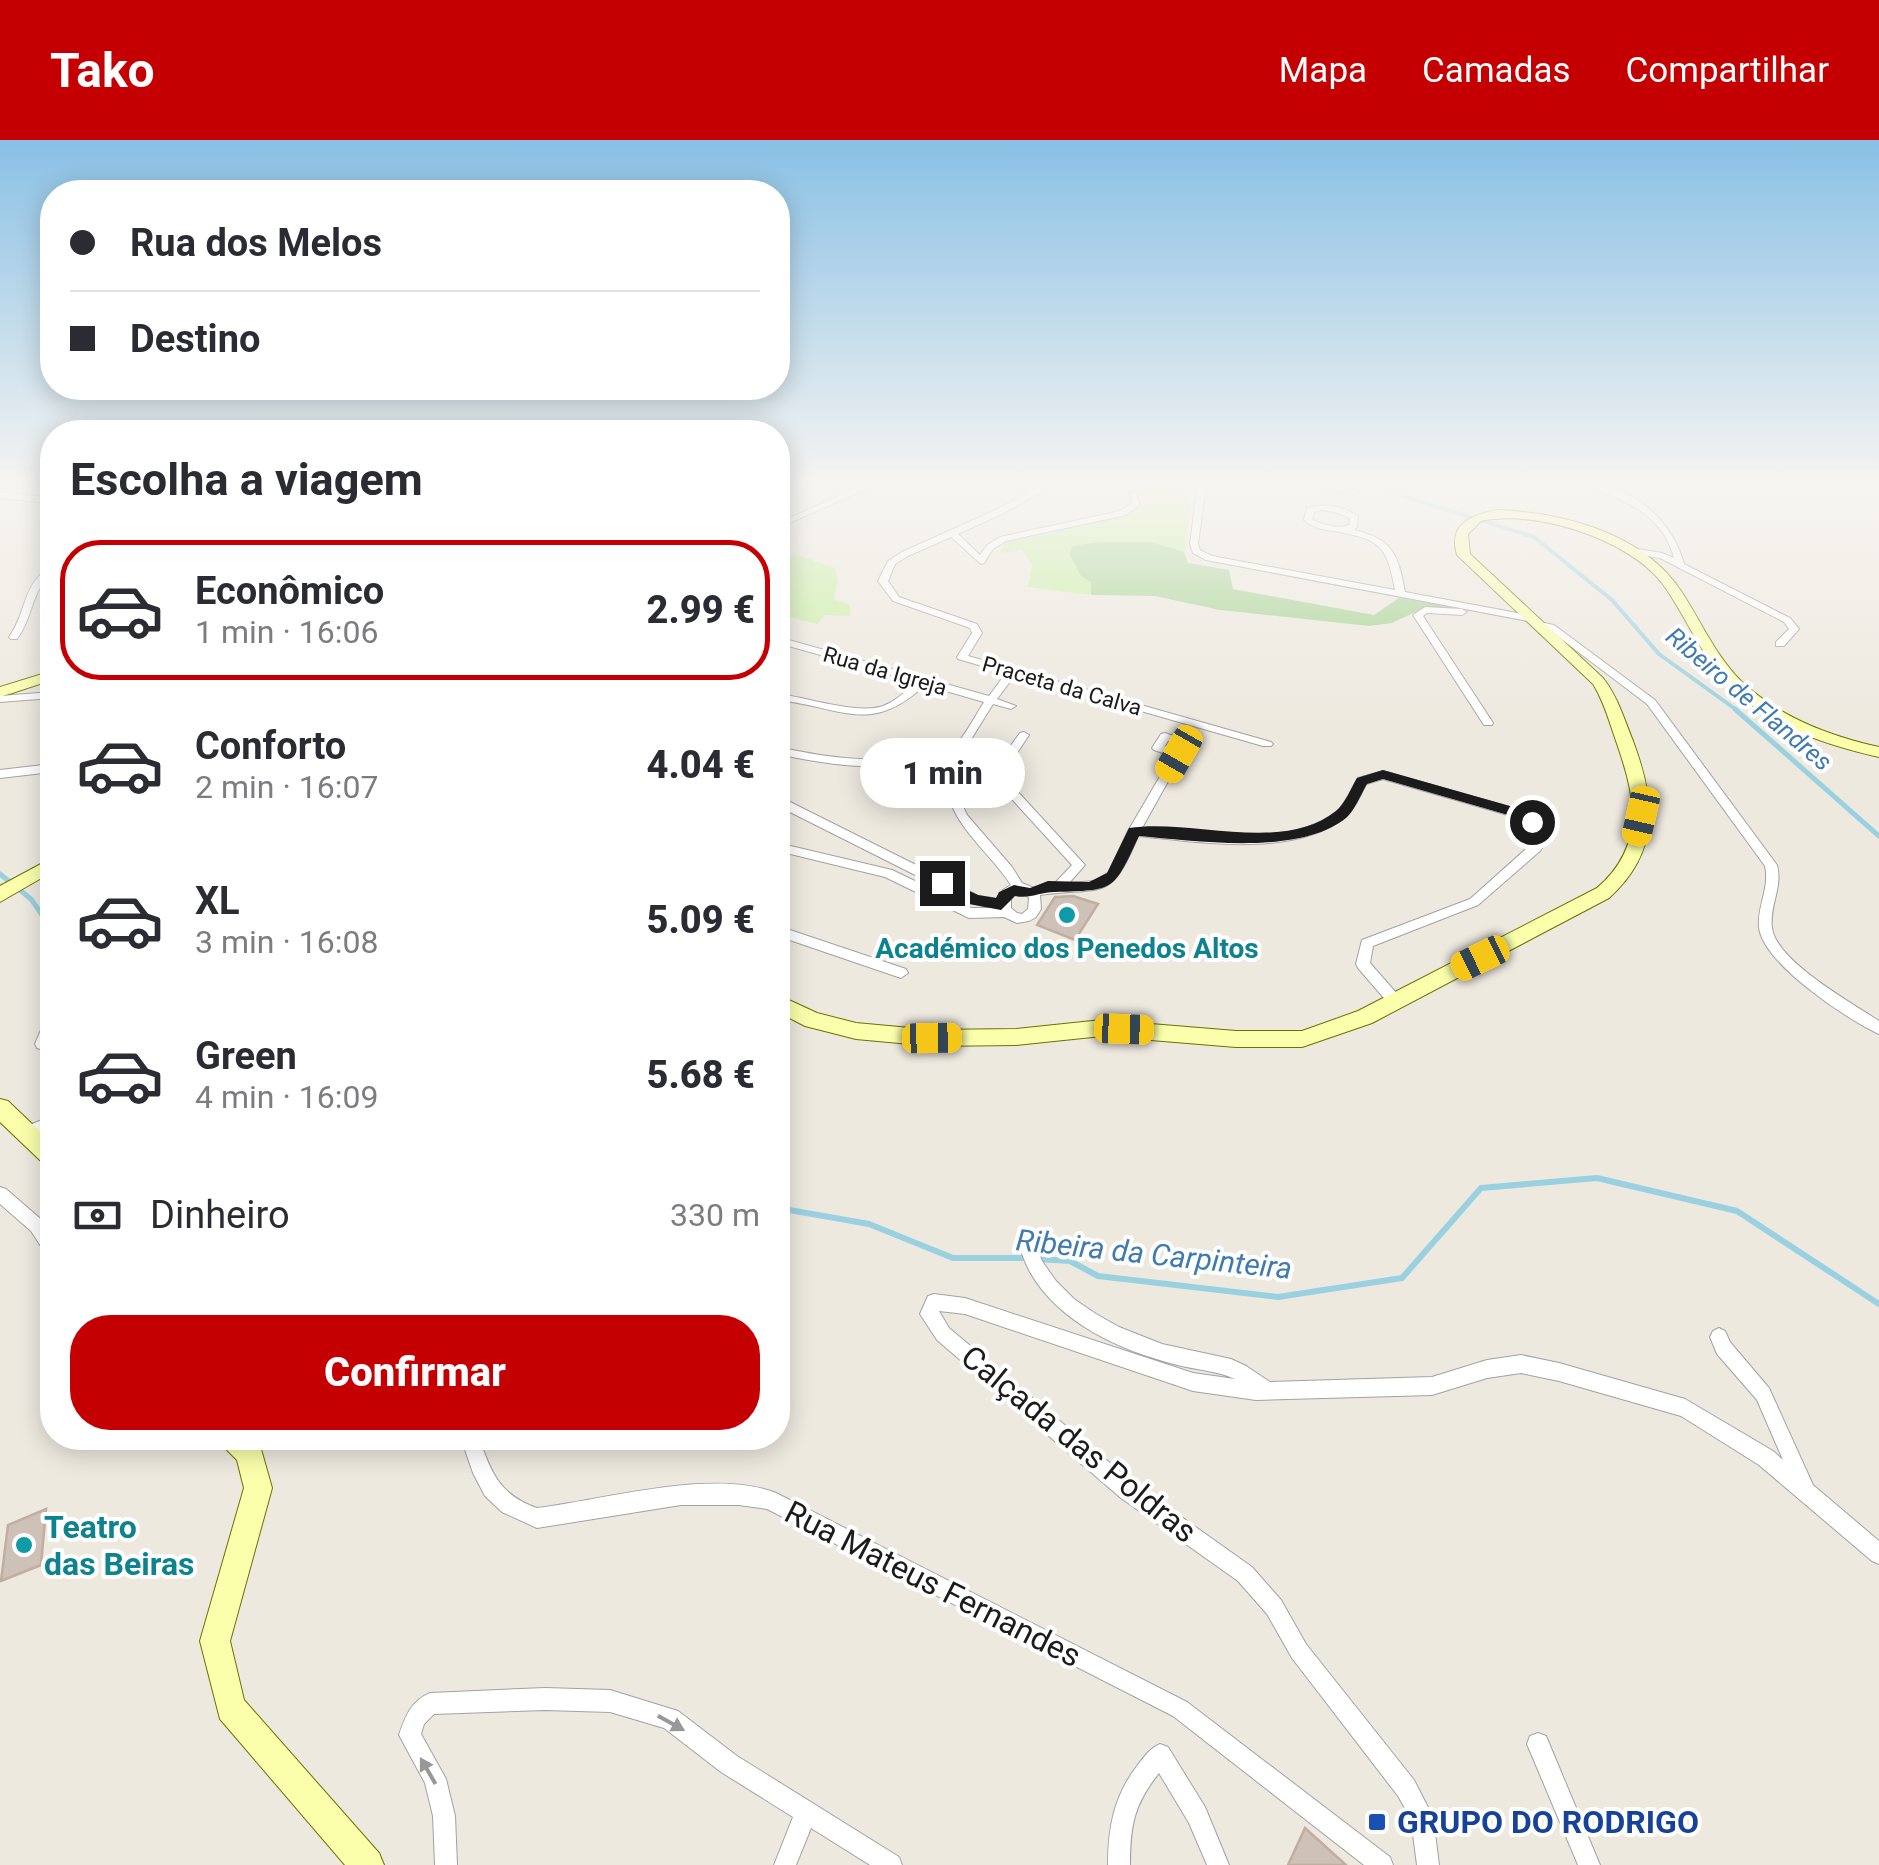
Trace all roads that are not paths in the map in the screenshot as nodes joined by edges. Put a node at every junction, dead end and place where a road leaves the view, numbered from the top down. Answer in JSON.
{"nodes":[{"id":1,"x":892,"y":564,"type":"edge"},
{"id":2,"x":1246,"y":564,"type":"edge"},
{"id":3,"x":1395,"y":564,"type":"edge"},
{"id":4,"x":1472,"y":564,"type":"edge"},
{"id":5,"x":1648,"y":564,"type":"edge"},
{"id":6,"x":1680,"y":564,"type":"edge"},
{"id":7,"x":40,"y":577,"type":"edge"},
{"id":8,"x":1500,"y":591,"type":"junction"},
{"id":9,"x":1400,"y":592,"type":"junction"},
{"id":10,"x":1465,"y":604,"type":"junction"},
{"id":11,"x":1507,"y":612,"type":"junction"},
{"id":12,"x":1531,"y":621,"type":"junction"},
{"id":13,"x":14,"y":636,"type":"dead end"},
{"id":14,"x":790,"y":644,"type":"edge"},
{"id":15,"x":1780,"y":644,"type":"dead end"},
{"id":16,"x":1012,"y":672,"type":"junction"},
{"id":17,"x":40,"y":681,"type":"edge"},
{"id":18,"x":922,"y":682,"type":"junction"},
{"id":19,"x":40,"y":695,"type":"edge"},
{"id":20,"x":0,"y":696,"type":"edge"},
{"id":21,"x":790,"y":699,"type":"edge"},
{"id":22,"x":992,"y":701,"type":"junction"},
{"id":23,"x":1012,"y":706,"type":"dead end"},
{"id":24,"x":1488,"y":722,"type":"dead end"},
{"id":25,"x":1024,"y":735,"type":"dead end"},
{"id":26,"x":1268,"y":744,"type":"dead end"},
{"id":27,"x":964,"y":745,"type":"junction"},
{"id":28,"x":790,"y":752,"type":"edge"},
{"id":29,"x":1879,"y":752,"type":"edge"},
{"id":30,"x":1179,"y":754,"type":"dead end"},
{"id":31,"x":40,"y":769,"type":"edge"},
{"id":32,"x":0,"y":774,"type":"edge"},
{"id":33,"x":790,"y":807,"type":"edge"},
{"id":34,"x":1134,"y":831,"type":"junction"},
{"id":35,"x":790,"y":850,"type":"edge"},
{"id":36,"x":40,"y":871,"type":"edge"},
{"id":37,"x":1060,"y":886,"type":"junction"},
{"id":38,"x":8,"y":890,"type":"edge"},
{"id":39,"x":1026,"y":892,"type":"junction"},
{"id":40,"x":1004,"y":908,"type":"junction"},
{"id":41,"x":790,"y":934,"type":"edge"},
{"id":42,"x":901,"y":973,"type":"dead end"},
{"id":43,"x":1394,"y":1000,"type":"junction"},
{"id":44,"x":790,"y":1009,"type":"edge"},
{"id":45,"x":1879,"y":1028,"type":"edge"},
{"id":46,"x":0,"y":1108,"type":"edge"},
{"id":47,"x":40,"y":1127,"type":"edge"},
{"id":48,"x":27,"y":1133,"type":"junction"},
{"id":49,"x":40,"y":1145,"type":"edge"},
{"id":50,"x":0,"y":1194,"type":"edge"},
{"id":51,"x":40,"y":1231,"type":"edge"},
{"id":52,"x":1026,"y":1242,"type":"dead end"},
{"id":53,"x":1719,"y":1337,"type":"dead end"},
{"id":54,"x":1269,"y":1391,"type":"junction"},
{"id":55,"x":247,"y":1450,"type":"edge"},
{"id":56,"x":475,"y":1450,"type":"edge"},
{"id":57,"x":1805,"y":1490,"type":"junction"},
{"id":58,"x":1879,"y":1554,"type":"edge"},
{"id":59,"x":1538,"y":1744,"type":"dead end"},
{"id":60,"x":806,"y":1814,"type":"junction"},
{"id":61,"x":366,"y":1865,"type":"edge"},
{"id":62,"x":446,"y":1865,"type":"edge"},
{"id":63,"x":785,"y":1865,"type":"edge"},
{"id":64,"x":891,"y":1865,"type":"edge"},
{"id":65,"x":1119,"y":1865,"type":"edge"},
{"id":66,"x":1218,"y":1865,"type":"edge"},
{"id":67,"x":1382,"y":1865,"type":"edge"},
{"id":68,"x":1428,"y":1865,"type":"edge"},
{"id":69,"x":1588,"y":1865,"type":"edge"}],
"edges":[{"from":1,"to":16,"type":"street","name":"Praceta da Calva"},
{"from":2,"to":9,"type":"street"},
{"from":3,"to":9,"type":"street"},
{"from":4,"to":8,"type":"main road"},
{"from":5,"to":29,"type":"main road"},
{"from":6,"to":15,"type":"street"},
{"from":7,"to":13,"type":"street"},
{"from":8,"to":10,"type":"street"},
{"from":8,"to":12,"type":"main road"},
{"from":9,"to":10,"type":"street"},
{"from":10,"to":11,"type":"street"},
{"from":11,"to":12,"type":"street"},
{"from":11,"to":24,"type":"street"},
{"from":12,"to":43,"type":"main road"},
{"from":12,"to":45,"type":"street"},
{"from":14,"to":18,"type":"street","name":"Rua da Igreja"},
{"from":16,"to":22,"type":"street"},
{"from":16,"to":26,"type":"street","name":"Praceta da Calva"},
{"from":17,"to":20,"type":"main road"},
{"from":18,"to":21,"type":"street"},
{"from":18,"to":22,"type":"street","name":"Rua da Igreja"},
{"from":19,"to":20,"type":"street"},
{"from":22,"to":23,"type":"street","name":"Rua da Igreja"},
{"from":22,"to":27,"type":"street"},
{"from":25,"to":37,"type":"street"},
{"from":27,"to":28,"type":"street"},
{"from":27,"to":39,"type":"street"},
{"from":30,"to":34,"type":"street"},
{"from":31,"to":32,"type":"street"},
{"from":33,"to":40,"type":"street"},
{"from":34,"to":37,"type":"street"},
{"from":34,"to":43,"type":"street"},
{"from":35,"to":40,"type":"street"},
{"from":36,"to":38,"type":"main road"},
{"from":37,"to":39,"type":"street"},
{"from":39,"to":40,"type":"street"},
{"from":39,"to":40,"type":"street"},
{"from":41,"to":42,"type":"street"},
{"from":43,"to":44,"type":"main road"},
{"from":46,"to":48,"type":"main road"},
{"from":47,"to":48,"type":"street"},
{"from":48,"to":49,"type":"main road"},
{"from":50,"to":51,"type":"street"},
{"from":52,"to":54,"type":"street"},
{"from":53,"to":57,"type":"street","name":"Calçada das Poldras"},
{"from":54,"to":57,"type":"street","name":"Calçada das Poldras"},
{"from":54,"to":68,"type":"street","name":"Calçada das Poldras"},
{"from":55,"to":61,"type":"main road"},
{"from":56,"to":67,"type":"street","name":"Rua Mateus Fernandes"},
{"from":57,"to":58,"type":"street","name":"Calçada das Poldras"},
{"from":59,"to":69,"type":"street"},
{"from":62,"to":60,"type":"street","one_way":true},
{"from":60,"to":63,"type":"street"},
{"from":60,"to":64,"type":"street"},
{"from":65,"to":66,"type":"street"}]}
